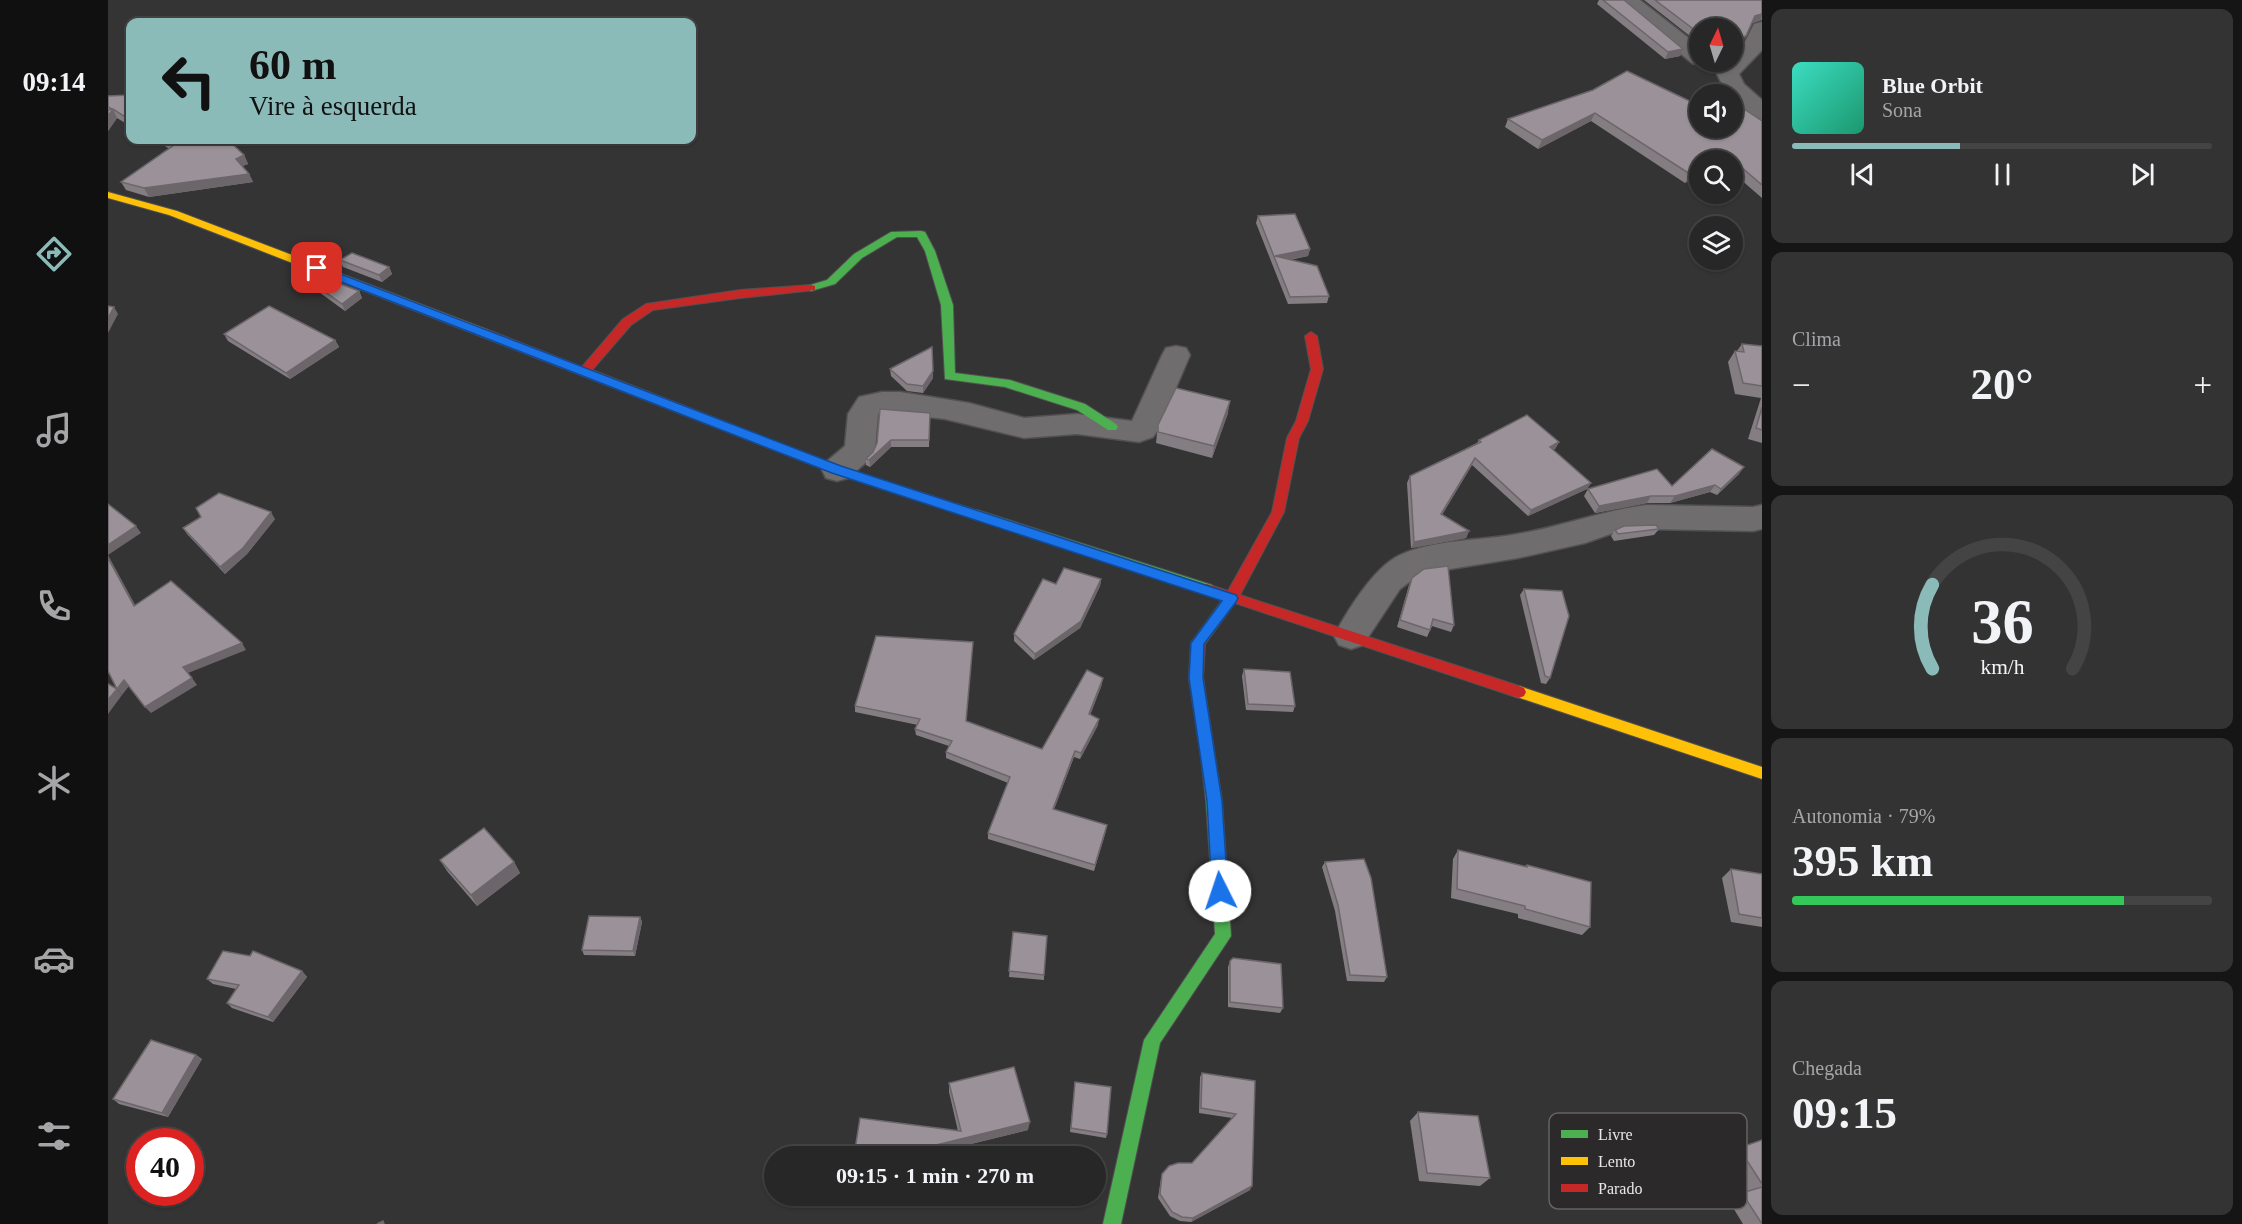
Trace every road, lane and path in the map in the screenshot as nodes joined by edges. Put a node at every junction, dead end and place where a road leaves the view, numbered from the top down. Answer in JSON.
{"nodes":[{"id":1,"x":1627,"y":0,"type":"edge"},
{"id":2,"x":1762,"y":29,"type":"edge"},
{"id":3,"x":1689,"y":49,"type":"edge"},
{"id":4,"x":1743,"y":53,"type":"edge"},
{"id":5,"x":1726,"y":72,"type":"edge"},
{"id":6,"x":1762,"y":113,"type":"edge"},
{"id":7,"x":108,"y":195,"type":"edge"},
{"id":8,"x":1311,"y":336,"type":"dead end"},
{"id":9,"x":1176,"y":355,"type":"dead end"},
{"id":10,"x":585,"y":371,"type":"junction"},
{"id":11,"x":1112,"y":427,"type":"junction"},
{"id":12,"x":837,"y":470,"type":"junction"},
{"id":13,"x":1762,"y":517,"type":"edge"},
{"id":14,"x":1231,"y":598,"type":"junction"},
{"id":15,"x":1350,"y":636,"type":"junction"},
{"id":16,"x":1762,"y":773,"type":"edge"},
{"id":17,"x":1112,"y":1224,"type":"edge"}],
"edges":[{"from":1,"to":3,"type":"street"},
{"from":2,"to":4,"type":"street"},
{"from":5,"to":6,"type":"street"},
{"from":7,"to":10,"type":"street"},
{"from":8,"to":14,"type":"street"},
{"from":9,"to":11,"type":"street"},
{"from":10,"to":11,"type":"street"},
{"from":10,"to":12,"type":"street"},
{"from":11,"to":12,"type":"street"},
{"from":12,"to":14,"type":"street"},
{"from":13,"to":15,"type":"street"},
{"from":14,"to":15,"type":"street"},
{"from":14,"to":17,"type":"street"},
{"from":15,"to":16,"type":"street"}]}
